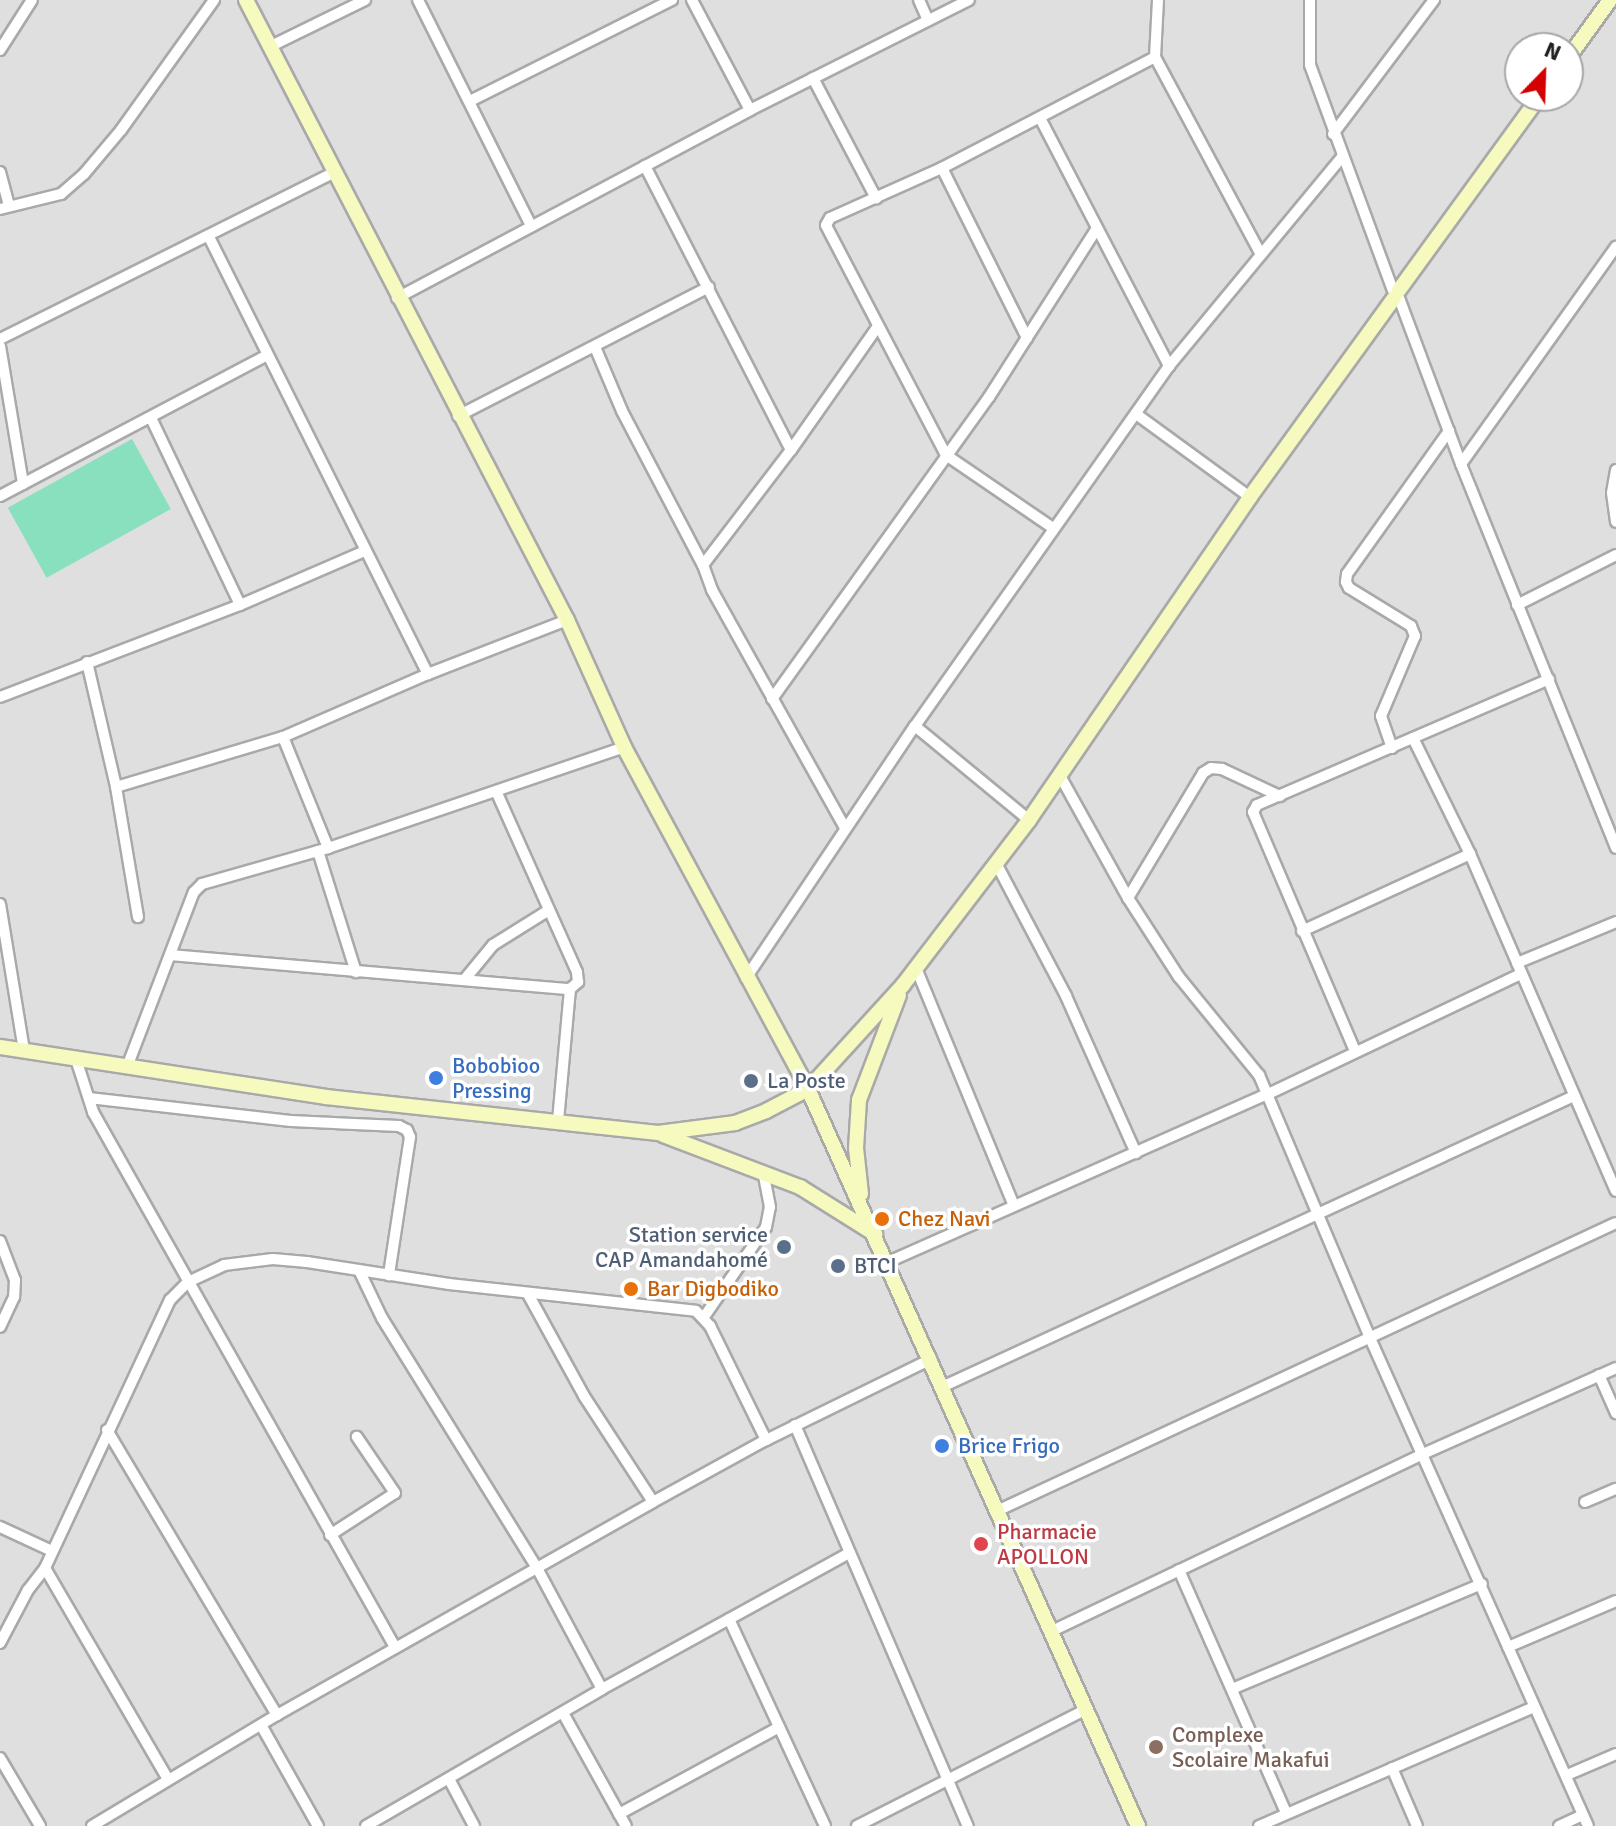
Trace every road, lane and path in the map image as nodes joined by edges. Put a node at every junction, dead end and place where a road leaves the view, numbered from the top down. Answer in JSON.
{"nodes":[{"id":1,"x":32,"y":0,"type":"edge"},
{"id":2,"x":214,"y":0,"type":"edge"},
{"id":3,"x":246,"y":0,"type":"edge"},
{"id":4,"x":365,"y":0,"type":"edge"},
{"id":5,"x":418,"y":0,"type":"edge"},
{"id":6,"x":672,"y":0,"type":"edge"},
{"id":7,"x":692,"y":0,"type":"edge"},
{"id":8,"x":919,"y":0,"type":"edge"},
{"id":9,"x":969,"y":0,"type":"edge"},
{"id":10,"x":1158,"y":0,"type":"edge"},
{"id":11,"x":1310,"y":0,"type":"edge"},
{"id":12,"x":1434,"y":0,"type":"edge"},
{"id":13,"x":1610,"y":0,"type":"edge"},
{"id":14,"x":928,"y":20,"type":"junction"},
{"id":15,"x":1584,"y":36,"type":"edge"},
{"id":16,"x":269,"y":47,"type":"junction"},
{"id":17,"x":0,"y":50,"type":"edge"},
{"id":18,"x":1155,"y":57,"type":"junction"},
{"id":19,"x":813,"y":78,"type":"junction"},
{"id":20,"x":470,"y":101,"type":"junction"},
{"id":21,"x":750,"y":110,"type":"junction"},
{"id":22,"x":1528,"y":112,"type":"edge"},
{"id":23,"x":1040,"y":118,"type":"junction"},
{"id":24,"x":1333,"y":134,"type":"junction"},
{"id":25,"x":1342,"y":157,"type":"junction"},
{"id":26,"x":645,"y":166,"type":"junction"},
{"id":27,"x":942,"y":168,"type":"junction"},
{"id":28,"x":0,"y":172,"type":"edge"},
{"id":29,"x":333,"y":173,"type":"junction"},
{"id":30,"x":876,"y":198,"type":"junction"},
{"id":31,"x":4,"y":208,"type":"edge"},
{"id":32,"x":531,"y":226,"type":"junction"},
{"id":33,"x":1096,"y":230,"type":"junction"},
{"id":34,"x":209,"y":237,"type":"junction"},
{"id":35,"x":1616,"y":247,"type":"edge"},
{"id":36,"x":1260,"y":253,"type":"junction"},
{"id":37,"x":709,"y":287,"type":"junction"},
{"id":38,"x":1396,"y":294,"type":"junction"},
{"id":39,"x":397,"y":298,"type":"junction"},
{"id":40,"x":878,"y":326,"type":"junction"},
{"id":41,"x":1027,"y":338,"type":"junction"},
{"id":42,"x":0,"y":339,"type":"edge"},
{"id":43,"x":0,"y":346,"type":"edge"},
{"id":44,"x":595,"y":347,"type":"junction"},
{"id":45,"x":266,"y":356,"type":"junction"},
{"id":46,"x":1169,"y":366,"type":"junction"},
{"id":47,"x":1136,"y":414,"type":"junction"},
{"id":48,"x":458,"y":416,"type":"junction"},
{"id":49,"x":151,"y":418,"type":"junction"},
{"id":50,"x":1449,"y":431,"type":"junction"},
{"id":51,"x":791,"y":450,"type":"junction"},
{"id":52,"x":946,"y":455,"type":"junction"},
{"id":53,"x":1461,"y":464,"type":"junction"},
{"id":54,"x":1616,"y":470,"type":"edge"},
{"id":55,"x":23,"y":484,"type":"junction"},
{"id":56,"x":0,"y":496,"type":"edge"},
{"id":57,"x":1250,"y":497,"type":"junction"},
{"id":58,"x":1616,"y":522,"type":"edge"},
{"id":59,"x":1053,"y":528,"type":"junction"},
{"id":60,"x":365,"y":551,"type":"junction"},
{"id":61,"x":1616,"y":555,"type":"edge"},
{"id":62,"x":703,"y":565,"type":"junction"},
{"id":63,"x":240,"y":605,"type":"junction"},
{"id":64,"x":1517,"y":605,"type":"junction"},
{"id":65,"x":567,"y":620,"type":"junction"},
{"id":66,"x":87,"y":662,"type":"junction"},
{"id":67,"x":428,"y":674,"type":"junction"},
{"id":68,"x":1549,"y":679,"type":"junction"},
{"id":69,"x":0,"y":697,"type":"edge"},
{"id":70,"x":772,"y":699,"type":"junction"},
{"id":71,"x":915,"y":726,"type":"junction"},
{"id":72,"x":283,"y":737,"type":"junction"},
{"id":73,"x":1413,"y":738,"type":"junction"},
{"id":74,"x":624,"y":747,"type":"junction"},
{"id":75,"x":1392,"y":748,"type":"junction"},
{"id":76,"x":1059,"y":774,"type":"junction"},
{"id":77,"x":116,"y":787,"type":"junction"},
{"id":78,"x":496,"y":791,"type":"junction"},
{"id":79,"x":1280,"y":796,"type":"junction"},
{"id":80,"x":1029,"y":820,"type":"junction"},
{"id":81,"x":845,"y":828,"type":"junction"},
{"id":82,"x":1616,"y":848,"type":"edge"},
{"id":83,"x":323,"y":850,"type":"junction"},
{"id":84,"x":1470,"y":854,"type":"junction"},
{"id":85,"x":996,"y":863,"type":"junction"},
{"id":86,"x":1128,"y":898,"type":"junction"},
{"id":87,"x":0,"y":904,"type":"edge"},
{"id":88,"x":549,"y":910,"type":"junction"},
{"id":89,"x":138,"y":917,"type":"dead end"},
{"id":90,"x":1616,"y":922,"type":"edge"},
{"id":91,"x":1302,"y":931,"type":"junction"},
{"id":92,"x":170,"y":955,"type":"junction"},
{"id":93,"x":1517,"y":963,"type":"junction"},
{"id":94,"x":916,"y":968,"type":"junction"},
{"id":95,"x":356,"y":972,"type":"junction"},
{"id":96,"x":1521,"y":974,"type":"junction"},
{"id":97,"x":746,"y":978,"type":"junction"},
{"id":98,"x":465,"y":979,"type":"junction"},
{"id":99,"x":903,"y":985,"type":"junction"},
{"id":100,"x":570,"y":989,"type":"junction"},
{"id":101,"x":0,"y":1047,"type":"edge"},
{"id":102,"x":24,"y":1051,"type":"junction"},
{"id":103,"x":1355,"y":1051,"type":"junction"},
{"id":104,"x":76,"y":1059,"type":"junction"},
{"id":105,"x":127,"y":1067,"type":"junction"},
{"id":106,"x":808,"y":1089,"type":"junction"},
{"id":107,"x":1268,"y":1094,"type":"junction"},
{"id":108,"x":1574,"y":1096,"type":"junction"},
{"id":109,"x":89,"y":1098,"type":"junction"},
{"id":110,"x":558,"y":1121,"type":"junction"},
{"id":111,"x":658,"y":1133,"type":"junction"},
{"id":112,"x":1136,"y":1153,"type":"junction"},
{"id":113,"x":763,"y":1172,"type":"junction"},
{"id":114,"x":1616,"y":1191,"type":"edge"},
{"id":115,"x":1014,"y":1206,"type":"junction"},
{"id":116,"x":862,"y":1207,"type":"junction"},
{"id":117,"x":1319,"y":1215,"type":"junction"},
{"id":118,"x":1616,"y":1223,"type":"edge"},
{"id":119,"x":875,"y":1234,"type":"junction"},
{"id":120,"x":0,"y":1241,"type":"edge"},
{"id":121,"x":888,"y":1262,"type":"junction"},
{"id":122,"x":359,"y":1270,"type":"junction"},
{"id":123,"x":389,"y":1275,"type":"junction"},
{"id":124,"x":188,"y":1282,"type":"junction"},
{"id":125,"x":528,"y":1294,"type":"junction"},
{"id":126,"x":704,"y":1317,"type":"junction"},
{"id":127,"x":0,"y":1327,"type":"edge"},
{"id":128,"x":1370,"y":1338,"type":"junction"},
{"id":129,"x":931,"y":1359,"type":"junction"},
{"id":130,"x":1616,"y":1368,"type":"edge"},
{"id":131,"x":1599,"y":1375,"type":"junction"},
{"id":132,"x":944,"y":1386,"type":"junction"},
{"id":133,"x":1616,"y":1413,"type":"edge"},
{"id":134,"x":795,"y":1425,"type":"junction"},
{"id":135,"x":107,"y":1430,"type":"junction"},
{"id":136,"x":357,"y":1437,"type":"dead end"},
{"id":137,"x":766,"y":1440,"type":"junction"},
{"id":138,"x":1423,"y":1454,"type":"junction"},
{"id":139,"x":1616,"y":1489,"type":"edge"},
{"id":140,"x":653,"y":1502,"type":"junction"},
{"id":141,"x":1585,"y":1502,"type":"dead end"},
{"id":142,"x":999,"y":1510,"type":"junction"},
{"id":143,"x":0,"y":1527,"type":"edge"},
{"id":144,"x":330,"y":1535,"type":"junction"},
{"id":145,"x":52,"y":1551,"type":"junction"},
{"id":146,"x":848,"y":1554,"type":"junction"},
{"id":147,"x":45,"y":1568,"type":"junction"},
{"id":148,"x":537,"y":1568,"type":"junction"},
{"id":149,"x":1179,"y":1570,"type":"junction"},
{"id":150,"x":1482,"y":1584,"type":"junction"},
{"id":151,"x":1616,"y":1601,"type":"edge"},
{"id":152,"x":729,"y":1619,"type":"junction"},
{"id":153,"x":1052,"y":1631,"type":"junction"},
{"id":154,"x":0,"y":1643,"type":"edge"},
{"id":155,"x":395,"y":1647,"type":"junction"},
{"id":156,"x":1508,"y":1647,"type":"junction"},
{"id":157,"x":602,"y":1689,"type":"junction"},
{"id":158,"x":1232,"y":1689,"type":"junction"},
{"id":159,"x":1534,"y":1707,"type":"junction"},
{"id":160,"x":1087,"y":1709,"type":"junction"},
{"id":161,"x":563,"y":1713,"type":"junction"},
{"id":162,"x":277,"y":1715,"type":"junction"},
{"id":163,"x":261,"y":1725,"type":"junction"},
{"id":164,"x":779,"y":1727,"type":"junction"},
{"id":165,"x":1616,"y":1754,"type":"edge"},
{"id":166,"x":0,"y":1758,"type":"edge"},
{"id":167,"x":1392,"y":1768,"type":"junction"},
{"id":168,"x":1567,"y":1775,"type":"junction"},
{"id":169,"x":948,"y":1777,"type":"junction"},
{"id":170,"x":168,"y":1779,"type":"junction"},
{"id":171,"x":449,"y":1779,"type":"junction"},
{"id":172,"x":1286,"y":1813,"type":"junction"},
{"id":173,"x":619,"y":1814,"type":"junction"},
{"id":174,"x":1583,"y":1815,"type":"junction"},
{"id":175,"x":105,"y":1823,"type":"edge"},
{"id":176,"x":40,"y":1826,"type":"edge"},
{"id":177,"x":92,"y":1826,"type":"edge"},
{"id":178,"x":318,"y":1826,"type":"edge"},
{"id":179,"x":366,"y":1826,"type":"edge"},
{"id":180,"x":474,"y":1826,"type":"edge"},
{"id":181,"x":626,"y":1826,"type":"edge"},
{"id":182,"x":825,"y":1826,"type":"edge"},
{"id":183,"x":857,"y":1826,"type":"edge"},
{"id":184,"x":968,"y":1826,"type":"edge"},
{"id":185,"x":1138,"y":1826,"type":"edge"},
{"id":186,"x":1259,"y":1826,"type":"edge"},
{"id":187,"x":1417,"y":1826,"type":"edge"},
{"id":188,"x":1559,"y":1826,"type":"edge"},
{"id":189,"x":1588,"y":1826,"type":"edge"}],
"edges":[{"from":1,"to":17,"type":"street"},
{"from":2,"to":31,"type":"street"},
{"from":3,"to":16,"type":"street"},
{"from":4,"to":16,"type":"street"},
{"from":5,"to":20,"type":"street"},
{"from":6,"to":20,"type":"street"},
{"from":7,"to":21,"type":"street"},
{"from":8,"to":14,"type":"street"},
{"from":9,"to":14,"type":"street"},
{"from":10,"to":18,"type":"street"},
{"from":11,"to":24,"type":"street"},
{"from":12,"to":24,"type":"street"},
{"from":13,"to":15,"type":"street"},
{"from":14,"to":19,"type":"street"},
{"from":16,"to":29,"type":"street"},
{"from":18,"to":23,"type":"street"},
{"from":18,"to":36,"type":"street"},
{"from":19,"to":21,"type":"street"},
{"from":19,"to":30,"type":"street"},
{"from":20,"to":32,"type":"street"},
{"from":21,"to":26,"type":"street"},
{"from":22,"to":38,"type":"street"},
{"from":23,"to":27,"type":"street"},
{"from":23,"to":33,"type":"street"},
{"from":24,"to":25,"type":"street"},
{"from":25,"to":36,"type":"street"},
{"from":25,"to":38,"type":"street"},
{"from":26,"to":32,"type":"street"},
{"from":26,"to":37,"type":"street"},
{"from":27,"to":30,"type":"street"},
{"from":27,"to":41,"type":"street"},
{"from":28,"to":31,"type":"street"},
{"from":29,"to":34,"type":"street"},
{"from":29,"to":39,"type":"street"},
{"from":30,"to":40,"type":"street"},
{"from":32,"to":39,"type":"street"},
{"from":33,"to":41,"type":"street"},
{"from":33,"to":46,"type":"street"},
{"from":34,"to":42,"type":"street"},
{"from":34,"to":45,"type":"street"},
{"from":35,"to":53,"type":"street"},
{"from":36,"to":46,"type":"street"},
{"from":37,"to":44,"type":"street"},
{"from":37,"to":51,"type":"street"},
{"from":38,"to":50,"type":"street"},
{"from":38,"to":57,"type":"street"},
{"from":39,"to":48,"type":"street"},
{"from":40,"to":51,"type":"street"},
{"from":40,"to":52,"type":"street"},
{"from":41,"to":52,"type":"street"},
{"from":43,"to":55,"type":"street"},
{"from":44,"to":48,"type":"street"},
{"from":44,"to":62,"type":"street"},
{"from":45,"to":49,"type":"street"},
{"from":45,"to":60,"type":"street"},
{"from":46,"to":47,"type":"street"},
{"from":47,"to":57,"type":"street"},
{"from":47,"to":59,"type":"street"},
{"from":48,"to":65,"type":"street"},
{"from":49,"to":55,"type":"street"},
{"from":49,"to":63,"type":"street"},
{"from":50,"to":53,"type":"street"},
{"from":50,"to":75,"type":"street"},
{"from":51,"to":62,"type":"street"},
{"from":52,"to":59,"type":"street"},
{"from":52,"to":70,"type":"street"},
{"from":53,"to":64,"type":"street"},
{"from":54,"to":58,"type":"street"},
{"from":55,"to":56,"type":"street"},
{"from":57,"to":76,"type":"street"},
{"from":59,"to":71,"type":"street"},
{"from":60,"to":63,"type":"street"},
{"from":60,"to":67,"type":"street"},
{"from":61,"to":64,"type":"street"},
{"from":62,"to":70,"type":"street"},
{"from":63,"to":66,"type":"street"},
{"from":64,"to":68,"type":"street"},
{"from":65,"to":67,"type":"street"},
{"from":65,"to":74,"type":"street"},
{"from":66,"to":69,"type":"street"},
{"from":66,"to":77,"type":"street"},
{"from":67,"to":72,"type":"street"},
{"from":68,"to":73,"type":"street"},
{"from":68,"to":82,"type":"street"},
{"from":70,"to":81,"type":"street"},
{"from":71,"to":80,"type":"street"},
{"from":71,"to":81,"type":"street"},
{"from":72,"to":77,"type":"street"},
{"from":72,"to":83,"type":"street"},
{"from":73,"to":75,"type":"street"},
{"from":73,"to":84,"type":"street"},
{"from":74,"to":78,"type":"street"},
{"from":74,"to":97,"type":"street"},
{"from":75,"to":79,"type":"street"},
{"from":76,"to":80,"type":"street"},
{"from":76,"to":86,"type":"street"},
{"from":77,"to":89,"type":"street"},
{"from":78,"to":83,"type":"street"},
{"from":78,"to":88,"type":"street"},
{"from":79,"to":86,"type":"street"},
{"from":79,"to":91,"type":"street"},
{"from":80,"to":85,"type":"street"},
{"from":81,"to":97,"type":"street"},
{"from":83,"to":92,"type":"street"},
{"from":83,"to":95,"type":"street"},
{"from":84,"to":91,"type":"street"},
{"from":84,"to":93,"type":"street"},
{"from":85,"to":94,"type":"street"},
{"from":85,"to":112,"type":"street"},
{"from":86,"to":107,"type":"street"},
{"from":87,"to":102,"type":"street"},
{"from":88,"to":98,"type":"street"},
{"from":88,"to":100,"type":"street"},
{"from":90,"to":93,"type":"street"},
{"from":91,"to":103,"type":"street"},
{"from":92,"to":95,"type":"street"},
{"from":92,"to":105,"type":"street"},
{"from":93,"to":96,"type":"street"},
{"from":94,"to":99,"type":"street"},
{"from":94,"to":115,"type":"street"},
{"from":95,"to":98,"type":"street"},
{"from":96,"to":103,"type":"street"},
{"from":96,"to":108,"type":"street"},
{"from":97,"to":106,"type":"street"},
{"from":98,"to":100,"type":"street"},
{"from":99,"to":106,"type":"street"},
{"from":99,"to":116,"type":"street"},
{"from":100,"to":110,"type":"street"},
{"from":101,"to":102,"type":"street"},
{"from":102,"to":104,"type":"street"},
{"from":103,"to":107,"type":"street"},
{"from":104,"to":105,"type":"street"},
{"from":104,"to":109,"type":"street"},
{"from":105,"to":110,"type":"street"},
{"from":106,"to":111,"type":"street"},
{"from":106,"to":116,"type":"street"},
{"from":107,"to":112,"type":"street"},
{"from":107,"to":117,"type":"street"},
{"from":108,"to":114,"type":"street"},
{"from":108,"to":117,"type":"street"},
{"from":109,"to":123,"type":"street"},
{"from":109,"to":124,"type":"street"},
{"from":110,"to":111,"type":"street"},
{"from":111,"to":113,"type":"street"},
{"from":112,"to":115,"type":"street"},
{"from":113,"to":119,"type":"street"},
{"from":113,"to":126,"type":"street"},
{"from":115,"to":121,"type":"street"},
{"from":116,"to":119,"type":"street"},
{"from":117,"to":128,"type":"street"},
{"from":117,"to":132,"type":"street"},
{"from":118,"to":128,"type":"street"},
{"from":119,"to":121,"type":"street"},
{"from":120,"to":127,"type":"street"},
{"from":121,"to":129,"type":"street"},
{"from":122,"to":123,"type":"street"},
{"from":122,"to":124,"type":"street"},
{"from":122,"to":148,"type":"street"},
{"from":123,"to":125,"type":"street"},
{"from":124,"to":135,"type":"street"},
{"from":124,"to":144,"type":"street"},
{"from":125,"to":126,"type":"street"},
{"from":125,"to":140,"type":"street"},
{"from":126,"to":137,"type":"street"},
{"from":128,"to":138,"type":"street"},
{"from":128,"to":142,"type":"street"},
{"from":129,"to":132,"type":"street"},
{"from":129,"to":134,"type":"street"},
{"from":130,"to":131,"type":"street"},
{"from":131,"to":133,"type":"street"},
{"from":131,"to":138,"type":"street"},
{"from":132,"to":142,"type":"street"},
{"from":134,"to":137,"type":"street"},
{"from":134,"to":146,"type":"street"},
{"from":135,"to":145,"type":"street"},
{"from":135,"to":162,"type":"street"},
{"from":136,"to":144,"type":"street"},
{"from":137,"to":140,"type":"street"},
{"from":138,"to":149,"type":"street"},
{"from":138,"to":150,"type":"street"},
{"from":139,"to":141,"type":"street"},
{"from":140,"to":148,"type":"street"},
{"from":142,"to":153,"type":"street"},
{"from":143,"to":145,"type":"street"},
{"from":144,"to":155,"type":"street"},
{"from":145,"to":147,"type":"street"},
{"from":146,"to":152,"type":"street"},
{"from":146,"to":169,"type":"street"},
{"from":147,"to":154,"type":"street"},
{"from":147,"to":170,"type":"street"},
{"from":148,"to":155,"type":"street"},
{"from":148,"to":157,"type":"street"},
{"from":149,"to":153,"type":"street"},
{"from":149,"to":158,"type":"street"},
{"from":150,"to":156,"type":"street"},
{"from":150,"to":158,"type":"street"},
{"from":151,"to":156,"type":"street"},
{"from":152,"to":157,"type":"street"},
{"from":152,"to":164,"type":"street"},
{"from":153,"to":160,"type":"street"},
{"from":155,"to":162,"type":"street"},
{"from":156,"to":159,"type":"street"},
{"from":157,"to":161,"type":"street"},
{"from":158,"to":172,"type":"street"},
{"from":159,"to":167,"type":"street"},
{"from":159,"to":168,"type":"street"},
{"from":160,"to":169,"type":"street"},
{"from":160,"to":185,"type":"street"},
{"from":161,"to":171,"type":"street"},
{"from":161,"to":173,"type":"street"},
{"from":162,"to":163,"type":"street"},
{"from":163,"to":170,"type":"street"},
{"from":163,"to":178,"type":"street"},
{"from":164,"to":173,"type":"street"},
{"from":164,"to":182,"type":"street"},
{"from":165,"to":168,"type":"street"},
{"from":166,"to":176,"type":"street"},
{"from":167,"to":172,"type":"street"},
{"from":167,"to":187,"type":"street"},
{"from":168,"to":174,"type":"street"},
{"from":169,"to":183,"type":"street"},
{"from":169,"to":184,"type":"street"},
{"from":170,"to":175,"type":"street"},
{"from":171,"to":179,"type":"street"},
{"from":171,"to":180,"type":"street"},
{"from":172,"to":186,"type":"street"},
{"from":173,"to":181,"type":"street"},
{"from":174,"to":188,"type":"street"},
{"from":174,"to":189,"type":"street"},
{"from":175,"to":177,"type":"street"}]}
